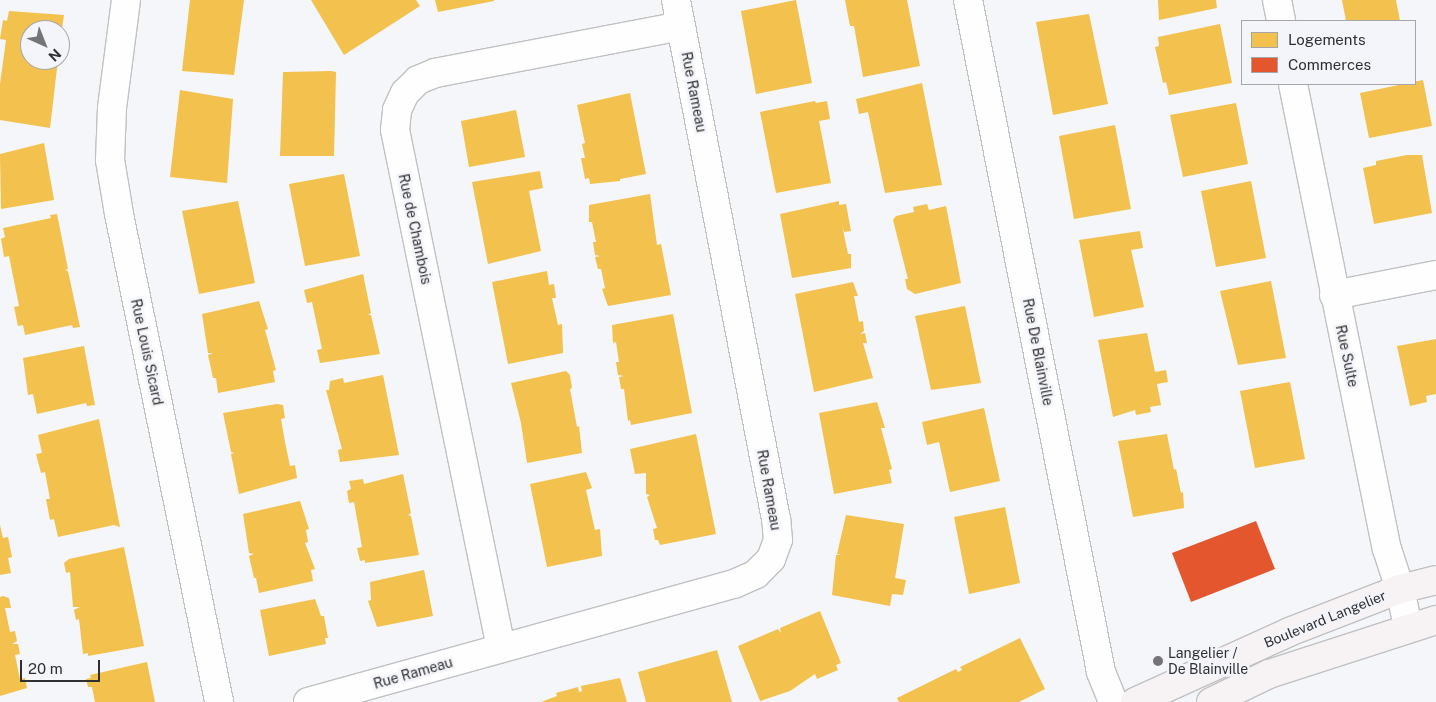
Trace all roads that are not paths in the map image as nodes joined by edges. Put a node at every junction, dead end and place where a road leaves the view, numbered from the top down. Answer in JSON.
{"nodes":[{"id":1,"x":126,"y":0,"type":"edge"},
{"id":2,"x":676,"y":0,"type":"edge"},
{"id":3,"x":968,"y":0,"type":"edge"},
{"id":4,"x":1277,"y":0,"type":"edge"},
{"id":5,"x":1281,"y":20,"type":"edge"},
{"id":6,"x":681,"y":26,"type":"junction"},
{"id":7,"x":1293,"y":85,"type":"edge"},
{"id":8,"x":1436,"y":275,"type":"edge"},
{"id":9,"x":1334,"y":295,"type":"junction"},
{"id":10,"x":1436,"y":580,"type":"edge"},
{"id":11,"x":1400,"y":589,"type":"junction"},
{"id":12,"x":1436,"y":620,"type":"edge"},
{"id":13,"x":1408,"y":628,"type":"junction"},
{"id":14,"x":501,"y":648,"type":"junction"},
{"id":15,"x":219,"y":702,"type":"edge"},
{"id":16,"x":308,"y":702,"type":"edge"},
{"id":17,"x":1113,"y":702,"type":"edge"},
{"id":18,"x":1135,"y":702,"type":"edge"},
{"id":19,"x":1211,"y":702,"type":"edge"}],
"edges":[{"from":1,"to":15,"type":"street","name":"Rue Louis Sicard"},
{"from":2,"to":6,"type":"street","name":"Rue Rameau"},
{"from":3,"to":17,"type":"street","name":"Rue De Blainville"},
{"from":4,"to":5,"type":"street"},
{"from":6,"to":14,"type":"street","name":"Rue Rameau"},
{"from":6,"to":14,"type":"street","name":"Rue de Chambois"},
{"from":7,"to":9,"type":"street","name":"Rue Sulte"},
{"from":8,"to":9,"type":"street"},
{"from":9,"to":11,"type":"street","name":"Rue Sulte"},
{"from":10,"to":11,"type":"main road","name":"Boulevard Langelier"},
{"from":11,"to":13,"type":"street","name":"Rue Sulte"},
{"from":11,"to":18,"type":"main road","name":"Boulevard Langelier"},
{"from":12,"to":13,"type":"main road"},
{"from":13,"to":19,"type":"main road"},
{"from":14,"to":16,"type":"street","name":"Rue Rameau"}]}
